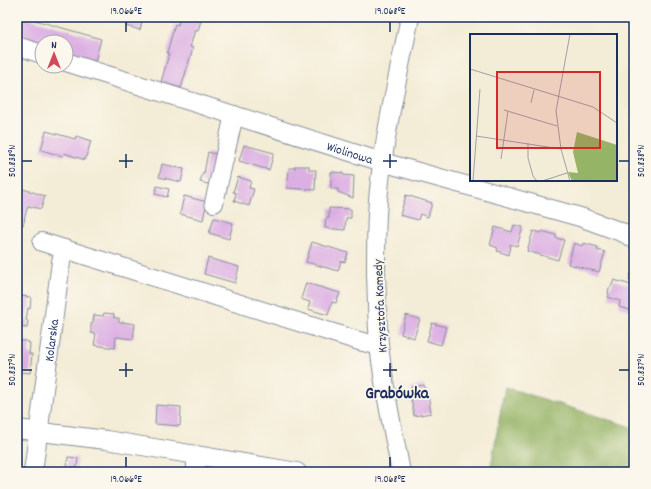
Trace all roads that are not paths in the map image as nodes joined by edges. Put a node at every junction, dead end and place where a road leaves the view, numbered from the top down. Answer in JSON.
{"nodes":[{"id":1,"x":410,"y":17,"type":"edge"},
{"id":2,"x":17,"y":46,"type":"edge"},
{"id":3,"x":34,"y":51,"type":"edge"},
{"id":4,"x":74,"y":65,"type":"edge"},
{"id":5,"x":234,"y":115,"type":"junction"},
{"id":6,"x":382,"y":162,"type":"junction"},
{"id":7,"x":214,"y":203,"type":"dead end"},
{"id":8,"x":634,"y":238,"type":"edge"},
{"id":9,"x":42,"y":242,"type":"dead end"},
{"id":10,"x":64,"y":249,"type":"junction"},
{"id":11,"x":379,"y":344,"type":"junction"},
{"id":12,"x":17,"y":429,"type":"edge"},
{"id":13,"x":39,"y":432,"type":"junction"},
{"id":14,"x":196,"y":463,"type":"edge"},
{"id":15,"x":33,"y":472,"type":"edge"},
{"id":16,"x":297,"y":472,"type":"edge"},
{"id":17,"x":401,"y":472,"type":"edge"}],
"edges":[{"from":1,"to":6,"type":"street","name":"Krzysztofa Komedy"},
{"from":2,"to":3,"type":"street"},
{"from":4,"to":5,"type":"street","name":"Wiolinowa"},
{"from":5,"to":6,"type":"street","name":"Wiolinowa"},
{"from":5,"to":7,"type":"street"},
{"from":6,"to":8,"type":"street","name":"Wiolinowa"},
{"from":6,"to":11,"type":"street","name":"Krzysztofa Komedy"},
{"from":9,"to":10,"type":"street"},
{"from":10,"to":11,"type":"street"},
{"from":10,"to":13,"type":"street","name":"Kolarska"},
{"from":11,"to":17,"type":"street","name":"Krzysztofa Komedy"},
{"from":12,"to":13,"type":"street"},
{"from":13,"to":14,"type":"street"},
{"from":13,"to":15,"type":"street","name":"Kolarska"},
{"from":14,"to":16,"type":"street"}]}
